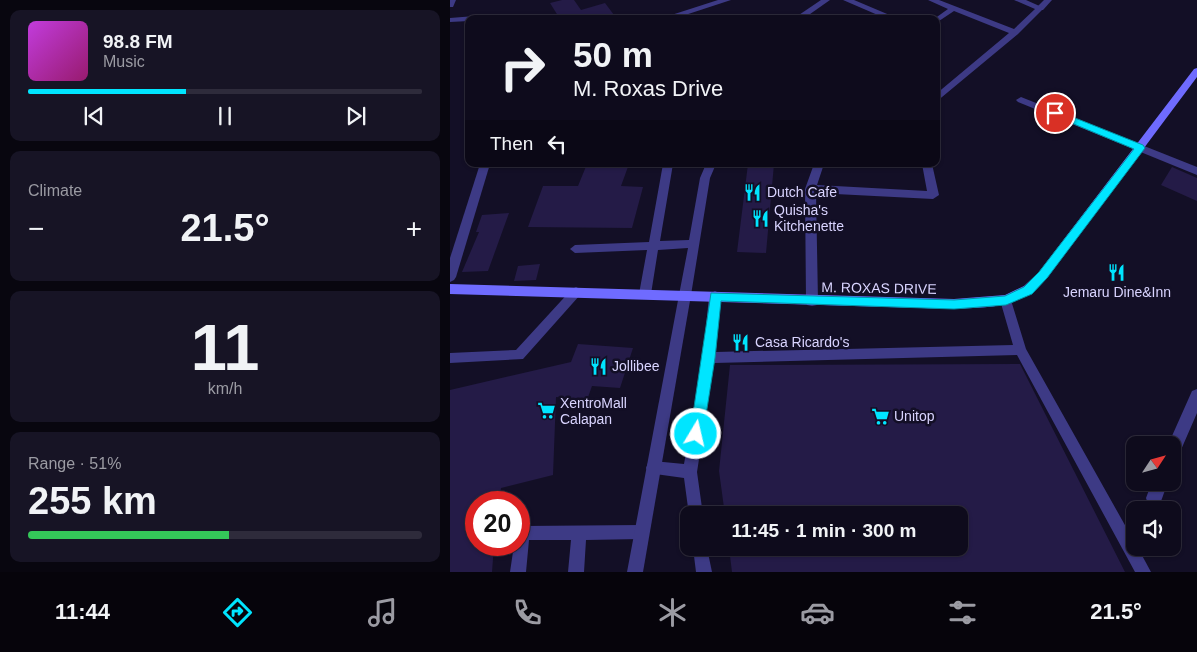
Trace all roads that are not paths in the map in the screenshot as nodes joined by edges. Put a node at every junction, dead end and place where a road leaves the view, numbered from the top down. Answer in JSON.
{"nodes":[{"id":1,"x":452,"y":0,"type":"edge"},
{"id":2,"x":727,"y":0,"type":"edge"},
{"id":3,"x":826,"y":0,"type":"edge"},
{"id":4,"x":847,"y":0,"type":"edge"},
{"id":5,"x":932,"y":0,"type":"edge"},
{"id":6,"x":1018,"y":0,"type":"edge"},
{"id":7,"x":1048,"y":0,"type":"edge"},
{"id":8,"x":450,"y":5,"type":"edge"},
{"id":9,"x":954,"y":8,"type":"junction"},
{"id":10,"x":1040,"y":8,"type":"junction"},
{"id":11,"x":676,"y":15,"type":"edge"},
{"id":12,"x":805,"y":15,"type":"edge"},
{"id":13,"x":884,"y":15,"type":"edge"},
{"id":14,"x":940,"y":18,"type":"edge"},
{"id":15,"x":465,"y":19,"type":"edge"},
{"id":16,"x":450,"y":20,"type":"edge"},
{"id":17,"x":1015,"y":32,"type":"junction"},
{"id":18,"x":1197,"y":71,"type":"edge"},
{"id":19,"x":940,"y":96,"type":"edge"},
{"id":20,"x":1021,"y":100,"type":"dead end"},
{"id":21,"x":1140,"y":148,"type":"junction"},
{"id":22,"x":484,"y":167,"type":"edge"},
{"id":23,"x":667,"y":167,"type":"edge"},
{"id":24,"x":710,"y":167,"type":"edge"},
{"id":25,"x":818,"y":167,"type":"edge"},
{"id":26,"x":928,"y":167,"type":"edge"},
{"id":27,"x":1197,"y":171,"type":"edge"},
{"id":28,"x":810,"y":189,"type":"junction"},
{"id":29,"x":694,"y":244,"type":"junction"},
{"id":30,"x":653,"y":246,"type":"junction"},
{"id":31,"x":576,"y":249,"type":"dead end"},
{"id":32,"x":450,"y":277,"type":"edge"},
{"id":33,"x":450,"y":289,"type":"edge"},
{"id":34,"x":576,"y":292,"type":"junction"},
{"id":35,"x":646,"y":294,"type":"junction"},
{"id":36,"x":685,"y":295,"type":"junction"},
{"id":37,"x":716,"y":296,"type":"junction"},
{"id":38,"x":1006,"y":300,"type":"junction"},
{"id":39,"x":812,"y":301,"type":"junction"},
{"id":40,"x":1020,"y":350,"type":"junction"},
{"id":41,"x":450,"y":358,"type":"edge"},
{"id":42,"x":709,"y":358,"type":"junction"},
{"id":43,"x":1197,"y":396,"type":"edge"},
{"id":44,"x":1180,"y":436,"type":"edge"},
{"id":45,"x":653,"y":468,"type":"junction"},
{"id":46,"x":690,"y":472,"type":"junction"},
{"id":47,"x":1157,"y":491,"type":"edge"},
{"id":48,"x":1154,"y":498,"type":"dead end"},
{"id":49,"x":695,"y":506,"type":"edge"},
{"id":50,"x":641,"y":532,"type":"junction"},
{"id":51,"x":579,"y":533,"type":"junction"},
{"id":52,"x":701,"y":556,"type":"edge"},
{"id":53,"x":518,"y":572,"type":"edge"},
{"id":54,"x":576,"y":572,"type":"edge"},
{"id":55,"x":635,"y":572,"type":"edge"},
{"id":56,"x":704,"y":572,"type":"edge"},
{"id":57,"x":1143,"y":572,"type":"edge"}],
"edges":[{"from":1,"to":8,"type":"street"},
{"from":2,"to":11,"type":"street"},
{"from":3,"to":12,"type":"street"},
{"from":4,"to":13,"type":"street"},
{"from":5,"to":9,"type":"street"},
{"from":6,"to":10,"type":"street"},
{"from":7,"to":10,"type":"lane"},
{"from":9,"to":14,"type":"street"},
{"from":9,"to":17,"type":"street"},
{"from":10,"to":17,"type":"street"},
{"from":15,"to":16,"type":"street"},
{"from":17,"to":19,"type":"street"},
{"from":18,"to":21,"type":"main road","name":"M. ROXAS DRIVE"},
{"from":20,"to":21,"type":"street"},
{"from":21,"to":27,"type":"street"},
{"from":21,"to":38,"type":"main road","name":"M. ROXAS DRIVE"},
{"from":22,"to":32,"type":"street"},
{"from":23,"to":30,"type":"lane"},
{"from":24,"to":29,"type":"lane"},
{"from":25,"to":28,"type":"street"},
{"from":26,"to":28,"type":"street"},
{"from":28,"to":39,"type":"street"},
{"from":29,"to":30,"type":"lane"},
{"from":29,"to":36,"type":"lane"},
{"from":30,"to":31,"type":"lane"},
{"from":30,"to":35,"type":"lane"},
{"from":33,"to":34,"type":"main road","name":"M. ROXAS DRIVE"},
{"from":34,"to":35,"type":"main road","name":"M. ROXAS DRIVE"},
{"from":34,"to":41,"type":"lane"},
{"from":35,"to":36,"type":"main road","name":"M. ROXAS DRIVE"},
{"from":36,"to":37,"type":"main road","name":"M. ROXAS DRIVE"},
{"from":36,"to":45,"type":"street"},
{"from":37,"to":39,"type":"main road","name":"M. ROXAS DRIVE"},
{"from":37,"to":42,"type":"lane"},
{"from":38,"to":39,"type":"main road","name":"M. ROXAS DRIVE"},
{"from":38,"to":40,"type":"lane"},
{"from":40,"to":42,"type":"lane"},
{"from":40,"to":57,"type":"lane"},
{"from":42,"to":46,"type":"lane"},
{"from":43,"to":44,"type":"street"},
{"from":45,"to":46,"type":"lane"},
{"from":45,"to":50,"type":"street"},
{"from":46,"to":49,"type":"lane"},
{"from":47,"to":48,"type":"street"},
{"from":50,"to":51,"type":"lane"},
{"from":50,"to":55,"type":"street"},
{"from":51,"to":53,"type":"lane"},
{"from":51,"to":54,"type":"lane"},
{"from":52,"to":56,"type":"lane"}]}
